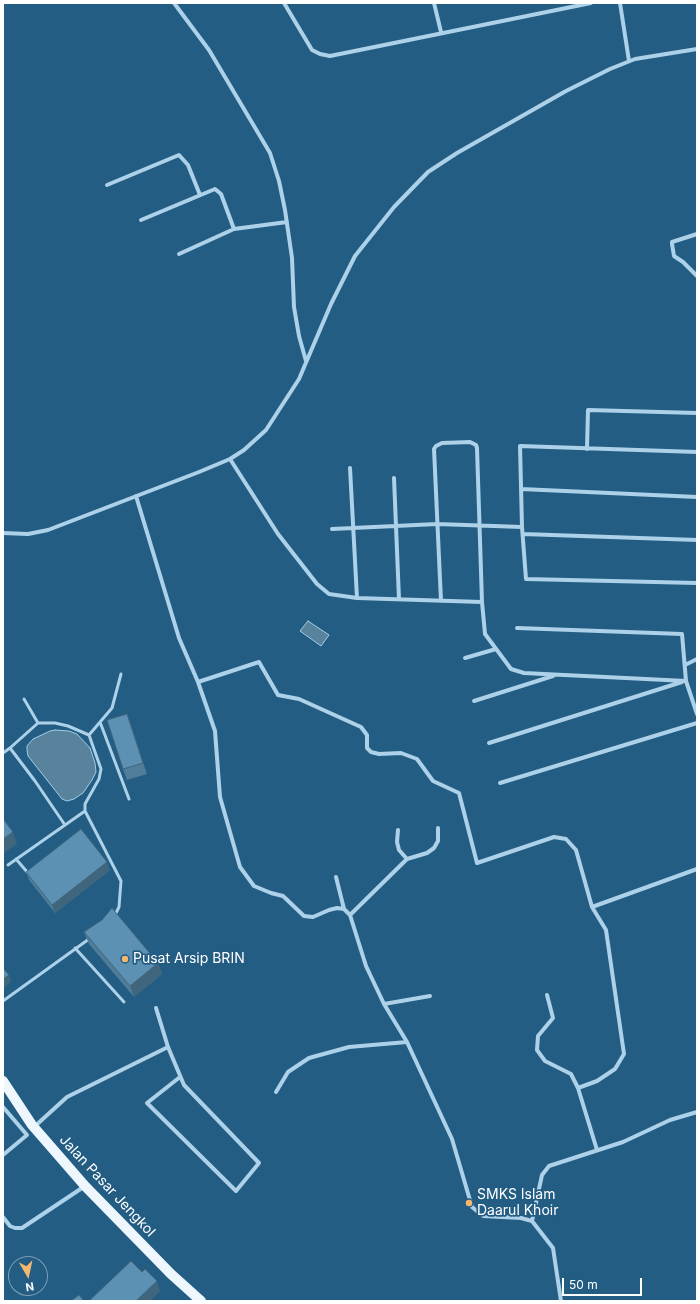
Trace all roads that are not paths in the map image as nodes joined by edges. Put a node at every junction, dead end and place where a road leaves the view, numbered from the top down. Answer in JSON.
{"nodes":[{"id":1,"x":174,"y":3,"type":"edge"},
{"id":2,"x":284,"y":3,"type":"edge"},
{"id":3,"x":434,"y":3,"type":"edge"},
{"id":4,"x":591,"y":3,"type":"edge"},
{"id":5,"x":620,"y":3,"type":"edge"},
{"id":6,"x":441,"y":32,"type":"junction"},
{"id":7,"x":697,"y":49,"type":"edge"},
{"id":8,"x":629,"y":61,"type":"junction"},
{"id":9,"x":106,"y":185,"type":"dead end"},
{"id":10,"x":200,"y":195,"type":"junction"},
{"id":11,"x":141,"y":220,"type":"dead end"},
{"id":12,"x":287,"y":222,"type":"junction"},
{"id":13,"x":234,"y":228,"type":"junction"},
{"id":14,"x":697,"y":234,"type":"edge"},
{"id":15,"x":179,"y":254,"type":"dead end"},
{"id":16,"x":697,"y":276,"type":"edge"},
{"id":17,"x":306,"y":362,"type":"junction"},
{"id":18,"x":697,"y":413,"type":"edge"},
{"id":19,"x":587,"y":448,"type":"junction"},
{"id":20,"x":697,"y":452,"type":"edge"},
{"id":21,"x":230,"y":459,"type":"junction"},
{"id":22,"x":350,"y":468,"type":"dead end"},
{"id":23,"x":394,"y":478,"type":"dead end"},
{"id":24,"x":521,"y":489,"type":"junction"},
{"id":25,"x":136,"y":496,"type":"junction"},
{"id":26,"x":697,"y":497,"type":"edge"},
{"id":27,"x":437,"y":524,"type":"junction"},
{"id":28,"x":480,"y":524,"type":"junction"},
{"id":29,"x":396,"y":525,"type":"junction"},
{"id":30,"x":522,"y":527,"type":"junction"},
{"id":31,"x":354,"y":528,"type":"junction"},
{"id":32,"x":332,"y":529,"type":"dead end"},
{"id":33,"x":3,"y":533,"type":"edge"},
{"id":34,"x":523,"y":534,"type":"junction"},
{"id":35,"x":697,"y":540,"type":"edge"},
{"id":36,"x":697,"y":583,"type":"edge"},
{"id":37,"x":357,"y":598,"type":"junction"},
{"id":38,"x":399,"y":599,"type":"junction"},
{"id":39,"x":440,"y":601,"type":"junction"},
{"id":40,"x":482,"y":602,"type":"junction"},
{"id":41,"x":517,"y":628,"type":"dead end"},
{"id":42,"x":496,"y":649,"type":"junction"},
{"id":43,"x":466,"y":658,"type":"dead end"},
{"id":44,"x":697,"y":660,"type":"edge"},
{"id":45,"x":685,"y":665,"type":"junction"},
{"id":46,"x":121,"y":674,"type":"dead end"},
{"id":47,"x":557,"y":675,"type":"junction"},
{"id":48,"x":686,"y":681,"type":"junction"},
{"id":49,"x":198,"y":682,"type":"junction"},
{"id":50,"x":24,"y":699,"type":"dead end"},
{"id":51,"x":474,"y":701,"type":"dead end"},
{"id":52,"x":695,"y":704,"type":"edge"},
{"id":53,"x":697,"y":714,"type":"edge"},
{"id":54,"x":100,"y":722,"type":"junction"},
{"id":55,"x":38,"y":723,"type":"junction"},
{"id":56,"x":697,"y":723,"type":"edge"},
{"id":57,"x":89,"y":735,"type":"junction"},
{"id":58,"x":489,"y":743,"type":"dead end"},
{"id":59,"x":10,"y":748,"type":"junction"},
{"id":60,"x":3,"y":753,"type":"edge"},
{"id":61,"x":500,"y":783,"type":"dead end"},
{"id":62,"x":129,"y":799,"type":"dead end"},
{"id":63,"x":85,"y":811,"type":"junction"},
{"id":64,"x":65,"y":825,"type":"junction"},
{"id":65,"x":438,"y":828,"type":"dead end"},
{"id":66,"x":398,"y":830,"type":"dead end"},
{"id":67,"x":16,"y":859,"type":"junction"},
{"id":68,"x":407,"y":859,"type":"junction"},
{"id":69,"x":8,"y":865,"type":"dead end"},
{"id":70,"x":697,"y":869,"type":"edge"},
{"id":71,"x":31,"y":873,"type":"edge"},
{"id":72,"x":336,"y":877,"type":"dead end"},
{"id":73,"x":592,"y":907,"type":"junction"},
{"id":74,"x":344,"y":909,"type":"junction"},
{"id":75,"x":350,"y":915,"type":"junction"},
{"id":76,"x":112,"y":920,"type":"edge"},
{"id":77,"x":93,"y":936,"type":"edge"},
{"id":78,"x":76,"y":948,"type":"junction"},
{"id":79,"x":547,"y":995,"type":"dead end"},
{"id":80,"x":430,"y":996,"type":"dead end"},
{"id":81,"x":3,"y":1001,"type":"edge"},
{"id":82,"x":124,"y":1002,"type":"dead end"},
{"id":83,"x":384,"y":1004,"type":"junction"},
{"id":84,"x":156,"y":1008,"type":"dead end"},
{"id":85,"x":407,"y":1042,"type":"junction"},
{"id":86,"x":168,"y":1047,"type":"junction"},
{"id":87,"x":180,"y":1077,"type":"junction"},
{"id":88,"x":3,"y":1081,"type":"edge"},
{"id":89,"x":578,"y":1088,"type":"junction"},
{"id":90,"x":276,"y":1092,"type":"dead end"},
{"id":91,"x":3,"y":1107,"type":"edge"},
{"id":92,"x":697,"y":1112,"type":"edge"},
{"id":93,"x":34,"y":1127,"type":"junction"},
{"id":94,"x":597,"y":1150,"type":"junction"},
{"id":95,"x":3,"y":1155,"type":"edge"},
{"id":96,"x":85,"y":1186,"type":"junction"},
{"id":97,"x":3,"y":1217,"type":"edge"},
{"id":98,"x":532,"y":1220,"type":"junction"},
{"id":99,"x":201,"y":1301,"type":"edge"},
{"id":100,"x":561,"y":1301,"type":"edge"}],
"edges":[{"from":1,"to":12,"type":"street"},
{"from":2,"to":6,"type":"street"},
{"from":3,"to":6,"type":"street"},
{"from":4,"to":6,"type":"street"},
{"from":5,"to":8,"type":"street"},
{"from":7,"to":8,"type":"street"},
{"from":8,"to":17,"type":"street"},
{"from":9,"to":10,"type":"street"},
{"from":10,"to":11,"type":"street"},
{"from":10,"to":13,"type":"street"},
{"from":12,"to":13,"type":"street"},
{"from":12,"to":17,"type":"street"},
{"from":13,"to":15,"type":"street"},
{"from":14,"to":16,"type":"street"},
{"from":17,"to":21,"type":"street"},
{"from":18,"to":19,"type":"street"},
{"from":19,"to":20,"type":"street"},
{"from":19,"to":24,"type":"street"},
{"from":21,"to":25,"type":"street"},
{"from":21,"to":37,"type":"street"},
{"from":22,"to":31,"type":"street"},
{"from":23,"to":29,"type":"street"},
{"from":24,"to":26,"type":"street"},
{"from":24,"to":30,"type":"street"},
{"from":25,"to":33,"type":"street"},
{"from":25,"to":49,"type":"street"},
{"from":27,"to":28,"type":"street"},
{"from":27,"to":28,"type":"street"},
{"from":27,"to":29,"type":"street"},
{"from":27,"to":39,"type":"street"},
{"from":28,"to":30,"type":"street"},
{"from":28,"to":40,"type":"street"},
{"from":29,"to":31,"type":"street"},
{"from":29,"to":38,"type":"street"},
{"from":30,"to":34,"type":"street"},
{"from":31,"to":32,"type":"street"},
{"from":31,"to":37,"type":"street"},
{"from":34,"to":35,"type":"street"},
{"from":34,"to":36,"type":"street"},
{"from":37,"to":38,"type":"street"},
{"from":38,"to":39,"type":"street"},
{"from":39,"to":40,"type":"street"},
{"from":40,"to":42,"type":"street"},
{"from":41,"to":45,"type":"street"},
{"from":42,"to":43,"type":"street"},
{"from":42,"to":47,"type":"street"},
{"from":44,"to":45,"type":"street"},
{"from":45,"to":48,"type":"street"},
{"from":46,"to":54,"type":"lane"},
{"from":47,"to":48,"type":"street"},
{"from":47,"to":51,"type":"street"},
{"from":48,"to":52,"type":"street"},
{"from":48,"to":58,"type":"street"},
{"from":49,"to":73,"type":"street"},
{"from":49,"to":74,"type":"street"},
{"from":50,"to":55,"type":"lane"},
{"from":52,"to":53,"type":"street"},
{"from":54,"to":57,"type":"lane"},
{"from":54,"to":62,"type":"lane"},
{"from":55,"to":57,"type":"lane"},
{"from":55,"to":59,"type":"lane"},
{"from":56,"to":61,"type":"street"},
{"from":57,"to":63,"type":"lane"},
{"from":59,"to":60,"type":"lane"},
{"from":59,"to":64,"type":"lane"},
{"from":63,"to":64,"type":"lane"},
{"from":63,"to":76,"type":"lane"},
{"from":64,"to":67,"type":"lane"},
{"from":65,"to":68,"type":"street"},
{"from":66,"to":68,"type":"street"},
{"from":67,"to":69,"type":"lane"},
{"from":67,"to":71,"type":"lane"},
{"from":68,"to":75,"type":"street"},
{"from":70,"to":73,"type":"street"},
{"from":72,"to":74,"type":"street"},
{"from":73,"to":89,"type":"street"},
{"from":74,"to":75,"type":"street"},
{"from":75,"to":83,"type":"street"},
{"from":77,"to":78,"type":"lane"},
{"from":78,"to":81,"type":"lane"},
{"from":78,"to":82,"type":"lane"},
{"from":79,"to":89,"type":"street"},
{"from":80,"to":83,"type":"street"},
{"from":83,"to":85,"type":"street"},
{"from":84,"to":86,"type":"street"},
{"from":85,"to":90,"type":"street"},
{"from":85,"to":98,"type":"street"},
{"from":86,"to":87,"type":"street"},
{"from":86,"to":93,"type":"street"},
{"from":87,"to":87,"type":"street"},
{"from":88,"to":93,"type":"main road","name":"Jalan Pasar Jengkol"},
{"from":89,"to":94,"type":"street"},
{"from":91,"to":95,"type":"street"},
{"from":92,"to":94,"type":"street"},
{"from":93,"to":96,"type":"main road","name":"Jalan Pasar Jengkol"},
{"from":94,"to":98,"type":"street"},
{"from":96,"to":97,"type":"street"},
{"from":96,"to":99,"type":"main road","name":"Jalan Pasar Jengkol"},
{"from":98,"to":100,"type":"street"}]}
